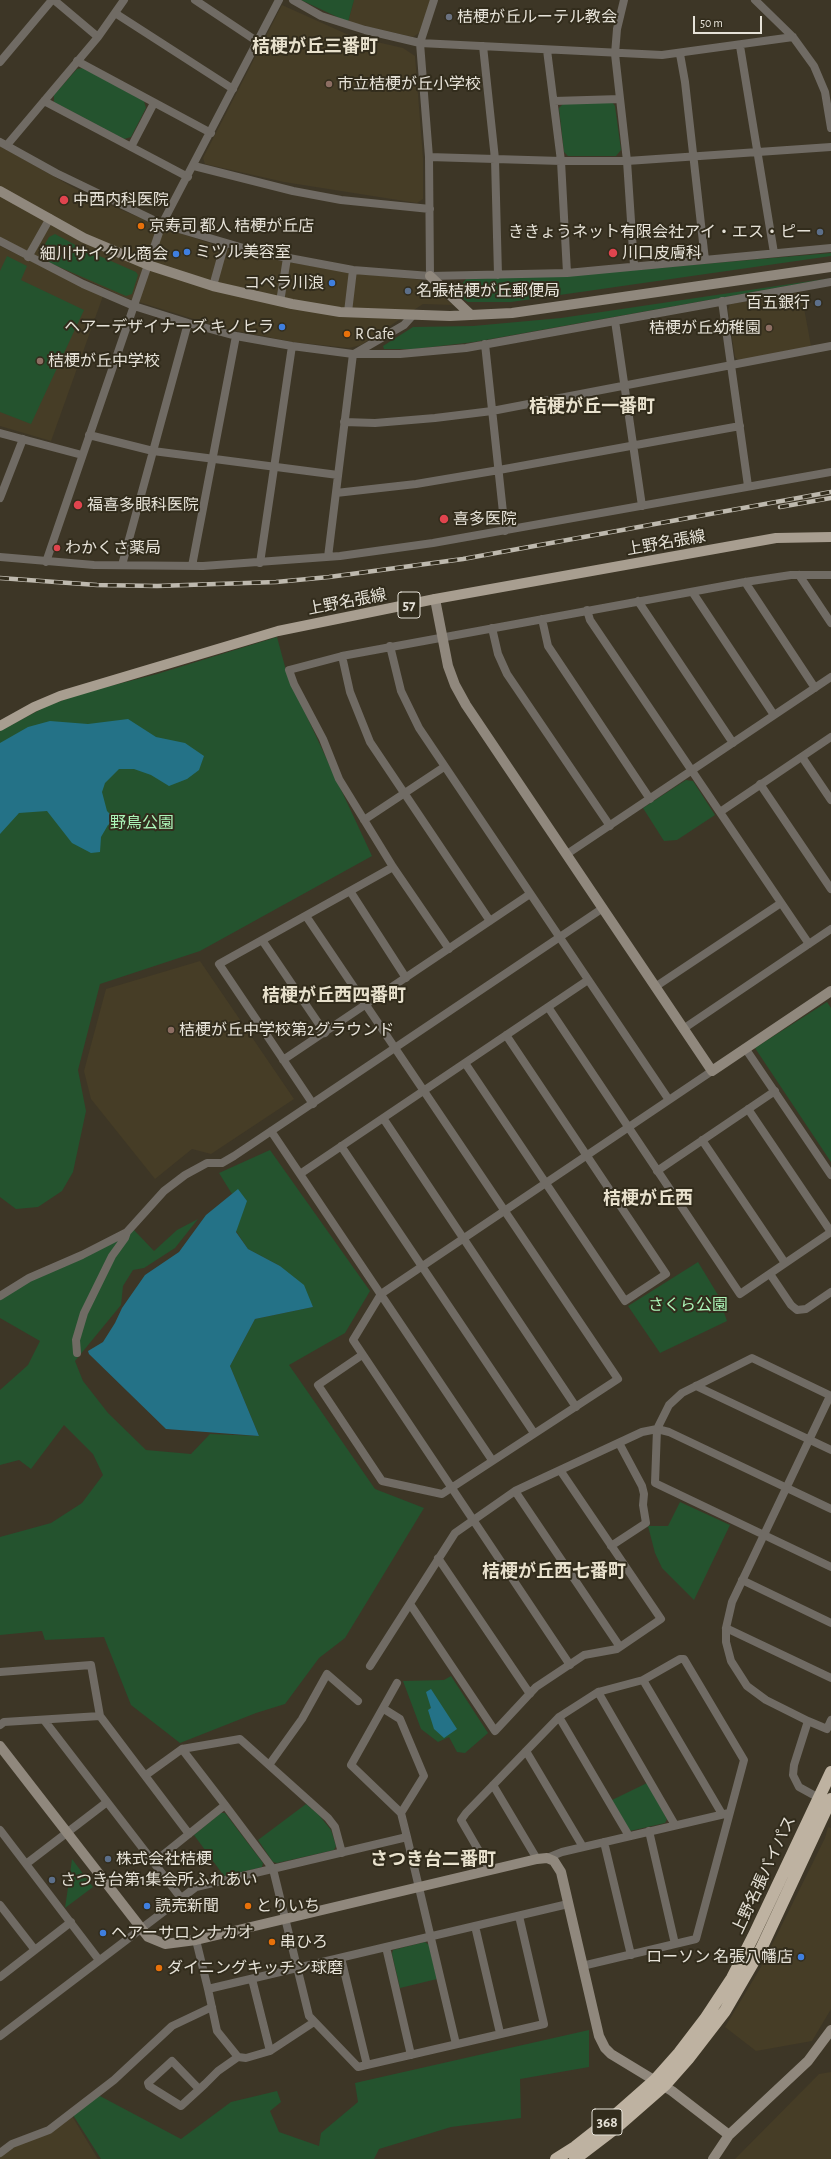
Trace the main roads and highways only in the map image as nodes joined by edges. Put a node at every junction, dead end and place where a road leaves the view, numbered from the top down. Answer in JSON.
{"nodes":[{"id":1,"x":831,"y":537,"type":"edge"},
{"id":2,"x":0,"y":726,"type":"edge"},
{"id":3,"x":831,"y":1772,"type":"edge"},
{"id":4,"x":831,"y":1799,"type":"edge"},
{"id":5,"x":660,"y":2082,"type":"junction"},
{"id":6,"x":556,"y":2159,"type":"edge"},
{"id":7,"x":575,"y":2159,"type":"edge"}],
"edges":[{"from":1,"to":2,"type":"main road","name":"上野名張線","number":"57"},
{"from":3,"to":5,"type":"highway","name":"上野名張バイパス","number":"368"},
{"from":4,"to":5,"type":"highway","name":"上野名張バイパス","number":"368"},
{"from":5,"to":6,"type":"highway","name":"上野名張バイパス","number":"368"},
{"from":5,"to":7,"type":"highway","name":"上野名張バイパス","number":"368"}]}
